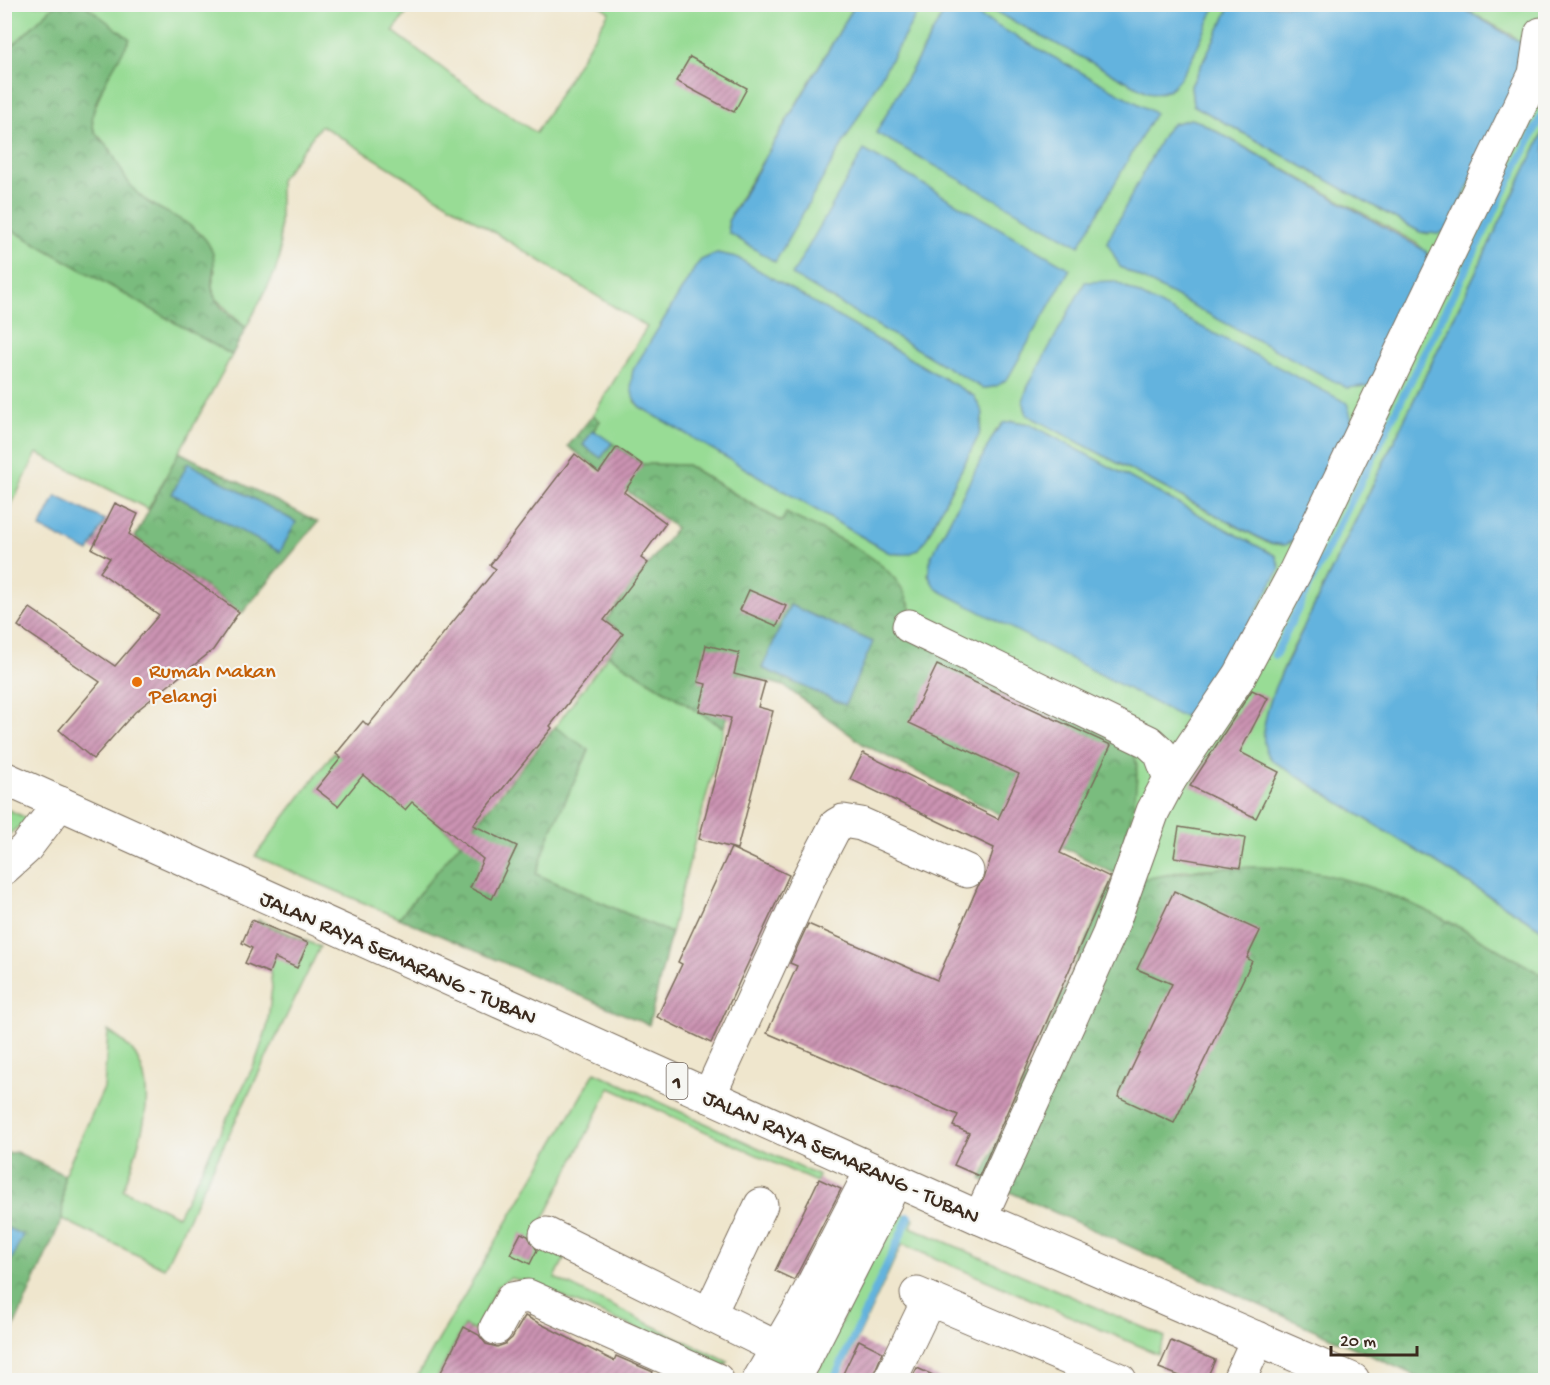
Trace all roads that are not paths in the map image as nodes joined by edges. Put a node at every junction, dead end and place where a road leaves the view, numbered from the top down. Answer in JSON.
{"nodes":[{"id":1,"x":1541,"y":34,"type":"dead end"},
{"id":2,"x":909,"y":626,"type":"dead end"},
{"id":3,"x":4,"y":778,"type":"edge"},
{"id":4,"x":1170,"y":779,"type":"junction"},
{"id":5,"x":60,"y":803,"type":"junction"},
{"id":6,"x":4,"y":868,"type":"edge"},
{"id":7,"x":967,"y":871,"type":"dead end"},
{"id":8,"x":710,"y":1096,"type":"junction"},
{"id":9,"x":884,"y":1175,"type":"junction"},
{"id":10,"x":761,"y":1205,"type":"dead end"},
{"id":11,"x":980,"y":1218,"type":"junction"},
{"id":12,"x":546,"y":1234,"type":"dead end"},
{"id":13,"x":710,"y":1315,"type":"junction"},
{"id":14,"x":496,"y":1328,"type":"dead end"},
{"id":15,"x":1258,"y":1338,"type":"junction"},
{"id":16,"x":792,"y":1363,"type":"edge"},
{"id":17,"x":717,"y":1380,"type":"edge"},
{"id":18,"x":759,"y":1380,"type":"edge"},
{"id":19,"x":890,"y":1380,"type":"edge"},
{"id":20,"x":1120,"y":1380,"type":"edge"},
{"id":21,"x":1239,"y":1380,"type":"edge"},
{"id":22,"x":1353,"y":1380,"type":"edge"}],
"edges":[{"from":1,"to":4,"type":"main road"},
{"from":2,"to":4,"type":"main road"},
{"from":3,"to":5,"type":"main road","name":"JALAN RAYA SEMARANG - TUBAN","number":"1"},
{"from":4,"to":11,"type":"main road"},
{"from":5,"to":6,"type":"main road"},
{"from":5,"to":8,"type":"main road","name":"JALAN RAYA SEMARANG - TUBAN","number":"1"},
{"from":7,"to":8,"type":"main road"},
{"from":8,"to":9,"type":"main road","name":"JALAN RAYA SEMARANG - TUBAN","number":"1"},
{"from":9,"to":11,"type":"main road","name":"JALAN RAYA SEMARANG - TUBAN","number":"1"},
{"from":9,"to":16,"type":"main road"},
{"from":10,"to":13,"type":"main road"},
{"from":11,"to":15,"type":"main road","name":"JALAN RAYA SEMARANG - TUBAN","number":"1"},
{"from":12,"to":13,"type":"main road"},
{"from":13,"to":16,"type":"main road"},
{"from":14,"to":17,"type":"main road"},
{"from":15,"to":21,"type":"main road"},
{"from":15,"to":22,"type":"main road","name":"JALAN RAYA SEMARANG - TUBAN","number":"1"},
{"from":16,"to":18,"type":"main road"},
{"from":19,"to":20,"type":"main road"}]}
